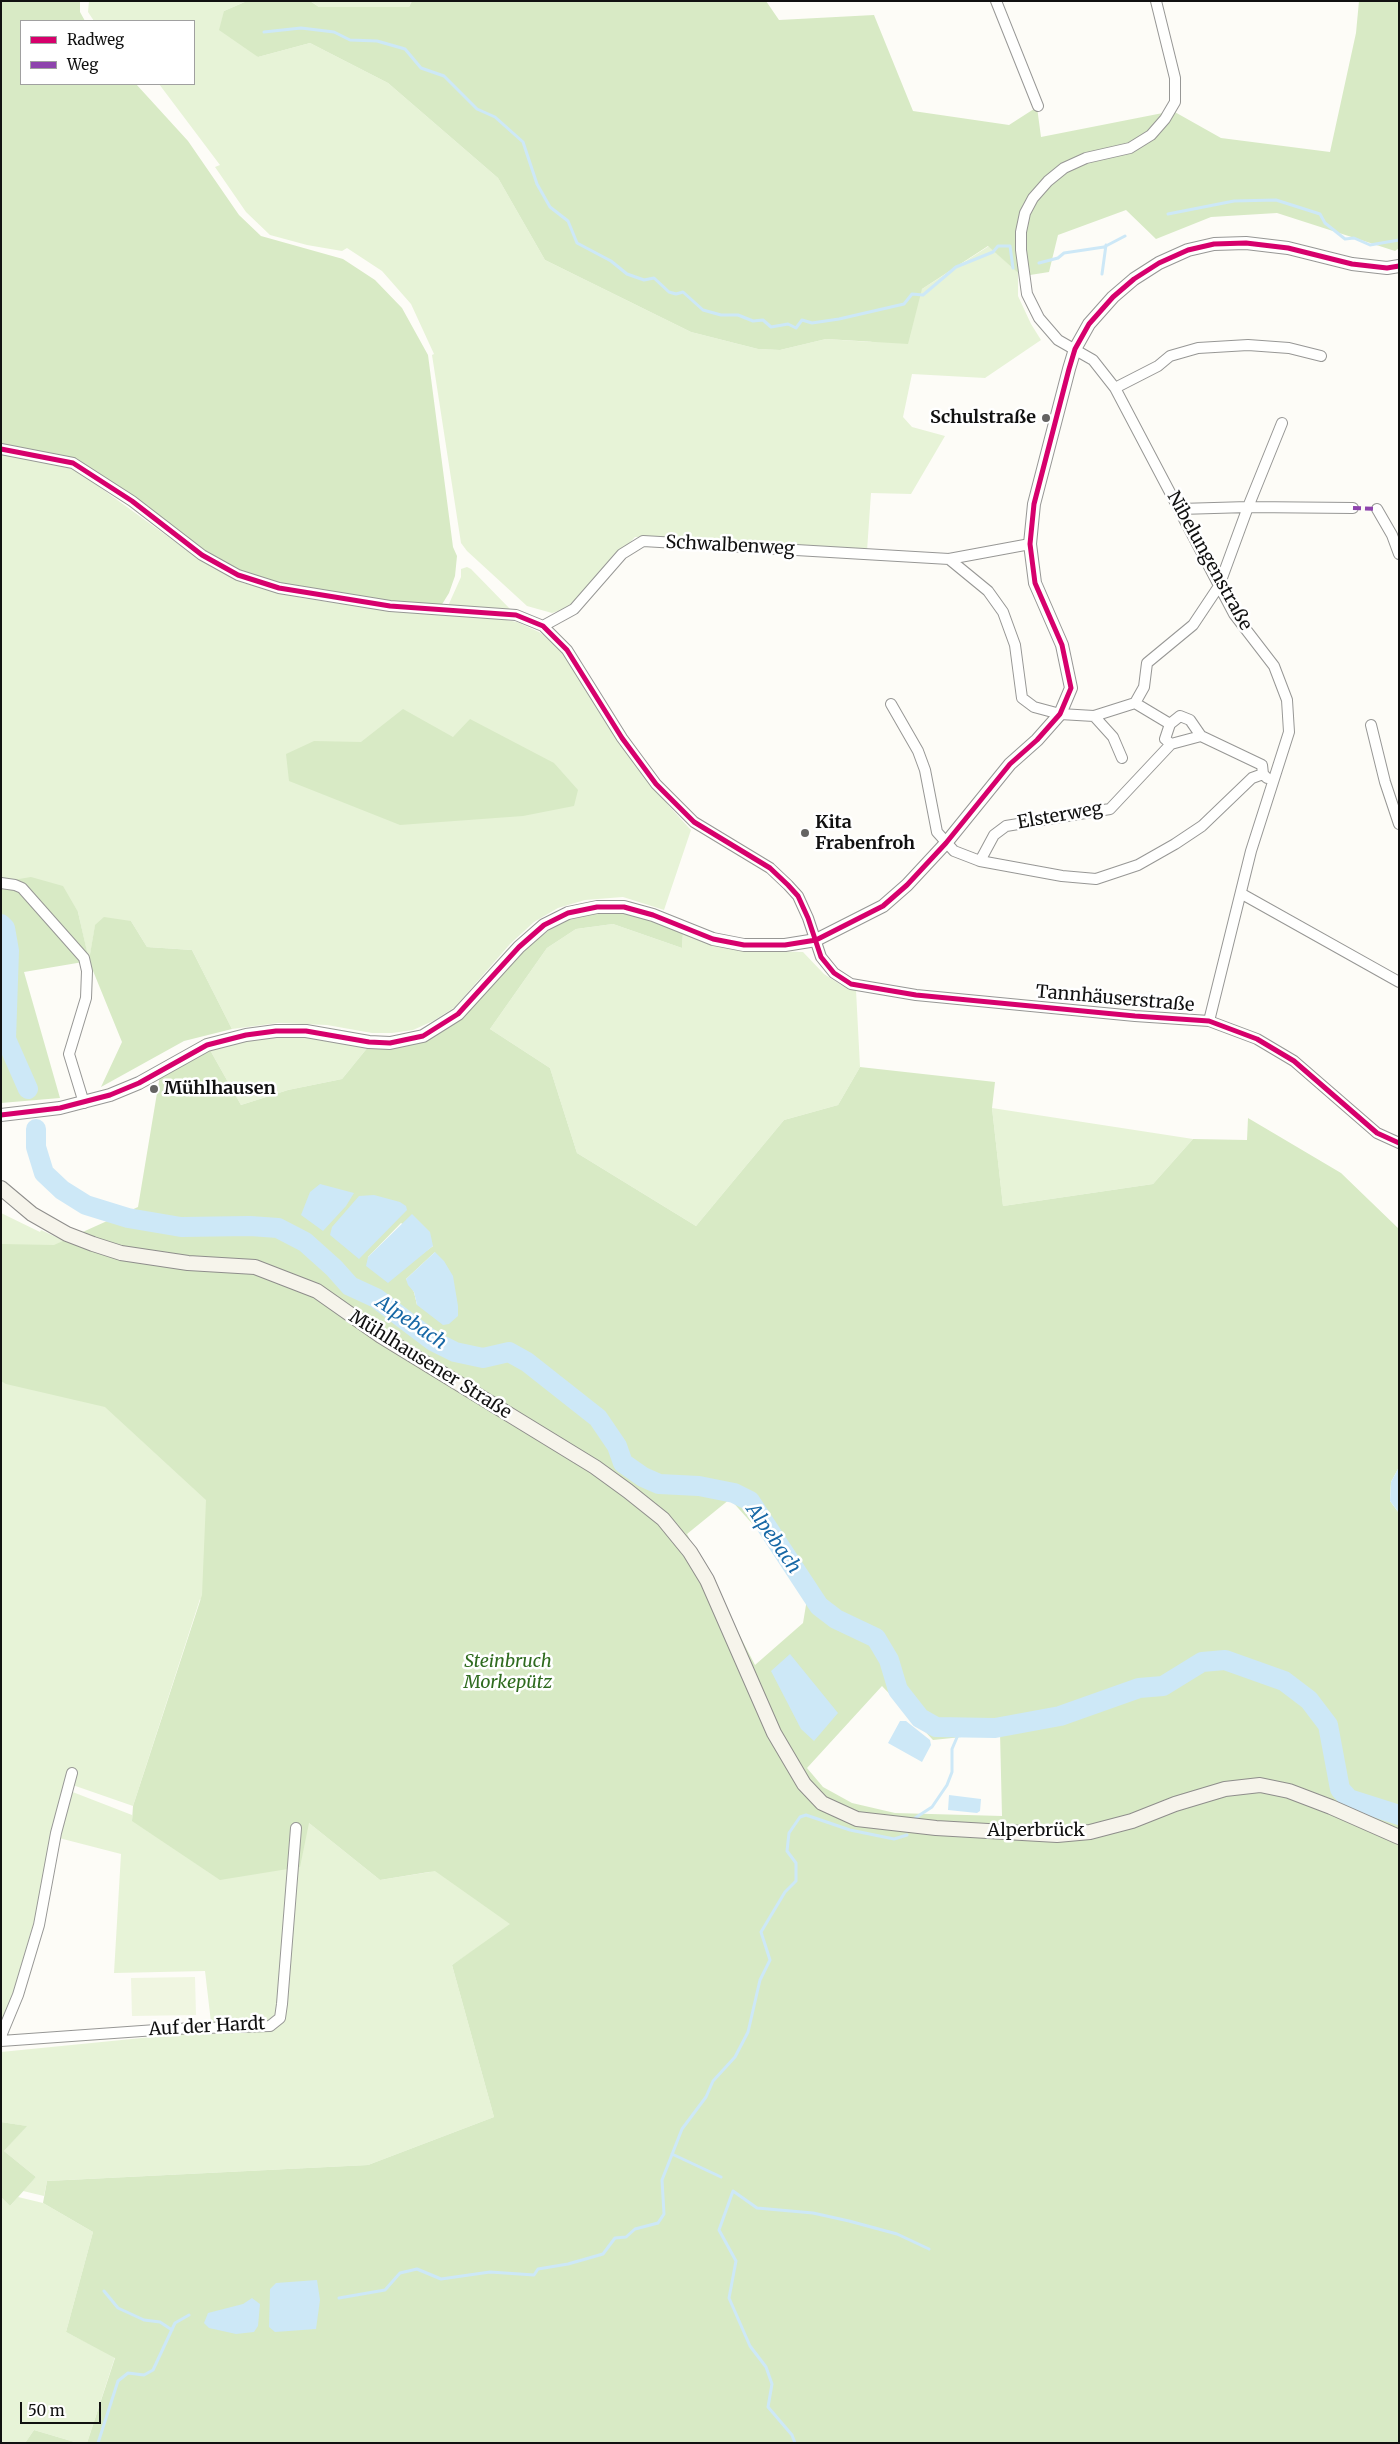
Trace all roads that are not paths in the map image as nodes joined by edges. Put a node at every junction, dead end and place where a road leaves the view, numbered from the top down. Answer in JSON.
{"nodes":[{"id":1,"x":996,"y":1,"type":"edge"},
{"id":2,"x":1156,"y":1,"type":"edge"},
{"id":3,"x":1038,"y":106,"type":"dead end"},
{"id":4,"x":1399,"y":266,"type":"edge"},
{"id":5,"x":1075,"y":349,"type":"junction"},
{"id":6,"x":1321,"y":356,"type":"dead end"},
{"id":7,"x":1114,"y":388,"type":"junction"},
{"id":8,"x":1282,"y":423,"type":"dead end"},
{"id":9,"x":1,"y":448,"type":"edge"},
{"id":10,"x":1248,"y":507,"type":"junction"},
{"id":11,"x":1352,"y":508,"type":"dead end"},
{"id":12,"x":1180,"y":509,"type":"junction"},
{"id":13,"x":1376,"y":509,"type":"dead end"},
{"id":14,"x":1030,"y":544,"type":"junction"},
{"id":15,"x":1399,"y":554,"type":"edge"},
{"id":16,"x":949,"y":559,"type":"junction"},
{"id":17,"x":1219,"y":586,"type":"junction"},
{"id":18,"x":543,"y":626,"type":"junction"},
{"id":19,"x":1135,"y":702,"type":"junction"},
{"id":20,"x":891,"y":704,"type":"dead end"},
{"id":21,"x":1060,"y":714,"type":"junction"},
{"id":22,"x":1094,"y":716,"type":"junction"},
{"id":23,"x":1170,"y":724,"type":"junction"},
{"id":24,"x":1372,"y":725,"type":"dead end"},
{"id":25,"x":1201,"y":736,"type":"junction"},
{"id":26,"x":1171,"y":744,"type":"junction"},
{"id":27,"x":1122,"y":758,"type":"dead end"},
{"id":28,"x":1262,"y":769,"type":"junction"},
{"id":29,"x":1276,"y":774,"type":"junction"},
{"id":30,"x":1399,"y":824,"type":"edge"},
{"id":31,"x":946,"y":843,"type":"junction"},
{"id":32,"x":980,"y":861,"type":"junction"},
{"id":33,"x":1,"y":883,"type":"edge"},
{"id":34,"x":1242,"y":894,"type":"junction"},
{"id":35,"x":816,"y":940,"type":"junction"},
{"id":36,"x":1399,"y":982,"type":"edge"},
{"id":37,"x":1209,"y":1021,"type":"junction"},
{"id":38,"x":84,"y":1103,"type":"junction"},
{"id":39,"x":1,"y":1115,"type":"edge"},
{"id":40,"x":1399,"y":1143,"type":"edge"},
{"id":41,"x":1,"y":1188,"type":"edge"},
{"id":42,"x":754,"y":1690,"type":"joint"},
{"id":43,"x":72,"y":1773,"type":"dead end"},
{"id":44,"x":296,"y":1828,"type":"dead end"},
{"id":45,"x":1399,"y":1837,"type":"edge"},
{"id":46,"x":1,"y":2036,"type":"edge"},
{"id":47,"x":1,"y":2041,"type":"edge"}],
"edges":[{"from":1,"to":3,"type":"street"},
{"from":2,"to":5,"type":"street"},
{"from":4,"to":5,"type":"street"},
{"from":5,"to":7,"type":"street","name":"Nibelungenstraße"},
{"from":5,"to":14,"type":"street"},
{"from":6,"to":7,"type":"street"},
{"from":7,"to":12,"type":"street","name":"Nibelungenstraße"},
{"from":8,"to":10,"type":"street"},
{"from":9,"to":18,"type":"street"},
{"from":10,"to":11,"type":"street"},
{"from":10,"to":12,"type":"street"},
{"from":10,"to":17,"type":"street"},
{"from":12,"to":17,"type":"street","name":"Nibelungenstraße"},
{"from":13,"to":15,"type":"street"},
{"from":14,"to":16,"type":"street","name":"Schwalbenweg"},
{"from":14,"to":21,"type":"street"},
{"from":16,"to":18,"type":"street","name":"Schwalbenweg"},
{"from":16,"to":21,"type":"street"},
{"from":17,"to":19,"type":"street"},
{"from":17,"to":29,"type":"street","name":"Nibelungenstraße"},
{"from":18,"to":35,"type":"street","name":"Tannhäuserstraße"},
{"from":19,"to":22,"type":"street"},
{"from":19,"to":23,"type":"street"},
{"from":20,"to":31,"type":"street"},
{"from":21,"to":22,"type":"street"},
{"from":21,"to":31,"type":"street"},
{"from":22,"to":27,"type":"street"},
{"from":23,"to":25,"type":"street"},
{"from":23,"to":26,"type":"street"},
{"from":24,"to":30,"type":"street"},
{"from":25,"to":26,"type":"street"},
{"from":25,"to":28,"type":"street"},
{"from":26,"to":32,"type":"street","name":"Elsterweg"},
{"from":28,"to":29,"type":"street"},
{"from":28,"to":32,"type":"street"},
{"from":29,"to":34,"type":"street","name":"Nibelungenstraße"},
{"from":31,"to":32,"type":"street"},
{"from":31,"to":35,"type":"street"},
{"from":33,"to":38,"type":"street"},
{"from":34,"to":36,"type":"street"},
{"from":34,"to":37,"type":"street","name":"Nibelungenstraße"},
{"from":35,"to":37,"type":"street","name":"Tannhäuserstraße"},
{"from":35,"to":38,"type":"street"},
{"from":37,"to":40,"type":"street","name":"Tannhäuserstraße"},
{"from":38,"to":39,"type":"street"},
{"from":41,"to":42,"type":"main road","name":"Mühlhausener Straße"},
{"from":42,"to":45,"type":"main road","name":"Alperbrück"},
{"from":43,"to":46,"type":"street"},
{"from":44,"to":47,"type":"street","name":"Auf der Hardt"}]}
